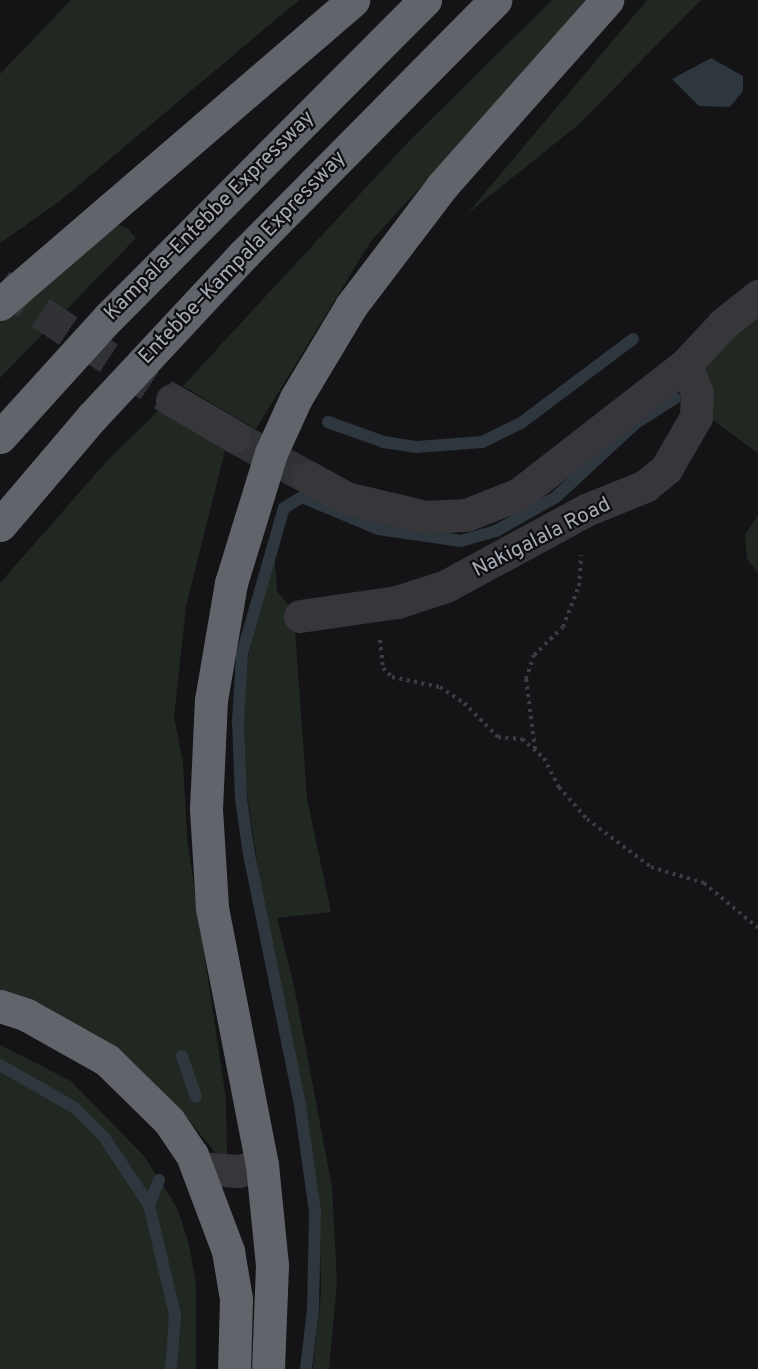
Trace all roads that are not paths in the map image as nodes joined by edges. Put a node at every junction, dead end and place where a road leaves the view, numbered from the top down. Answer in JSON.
{"nodes":[{"id":1,"x":353,"y":0,"type":"edge"},
{"id":2,"x":425,"y":0,"type":"edge"},
{"id":3,"x":495,"y":0,"type":"edge"},
{"id":4,"x":607,"y":0,"type":"edge"},
{"id":5,"x":758,"y":296,"type":"edge"},
{"id":6,"x":0,"y":304,"type":"edge"},
{"id":7,"x":686,"y":364,"type":"junction"},
{"id":8,"x":172,"y":400,"type":"tunnel mouth"},
{"id":9,"x":234,"y":436,"type":"tunnel mouth"},
{"id":10,"x":0,"y":437,"type":"edge"},
{"id":11,"x":308,"y":477,"type":"tunnel mouth"},
{"id":12,"x":0,"y":525,"type":"edge"},
{"id":13,"x":300,"y":616,"type":"dead end"},
{"id":14,"x":0,"y":1006,"type":"edge"},
{"id":15,"x":262,"y":1165,"type":"junction"},
{"id":16,"x":198,"y":1168,"type":"junction"},
{"id":17,"x":234,"y":1369,"type":"edge"},
{"id":18,"x":268,"y":1369,"type":"edge"}],
"edges":[{"from":1,"to":6,"type":"highway"},
{"from":2,"to":10,"type":"highway","name":"Kampala–Entebbe Expressway"},
{"from":3,"to":12,"type":"highway","name":"Entebbe–Kampala Expressway"},
{"from":4,"to":15,"type":"highway"},
{"from":5,"to":7,"type":"street"},
{"from":7,"to":11,"type":"street"},
{"from":7,"to":13,"type":"street","name":"Nakigalala Road"},
{"from":8,"to":9,"type":"street"},
{"from":14,"to":16,"type":"highway"},
{"from":15,"to":16,"type":"street"},
{"from":15,"to":18,"type":"highway"},
{"from":16,"to":17,"type":"highway"}]}
